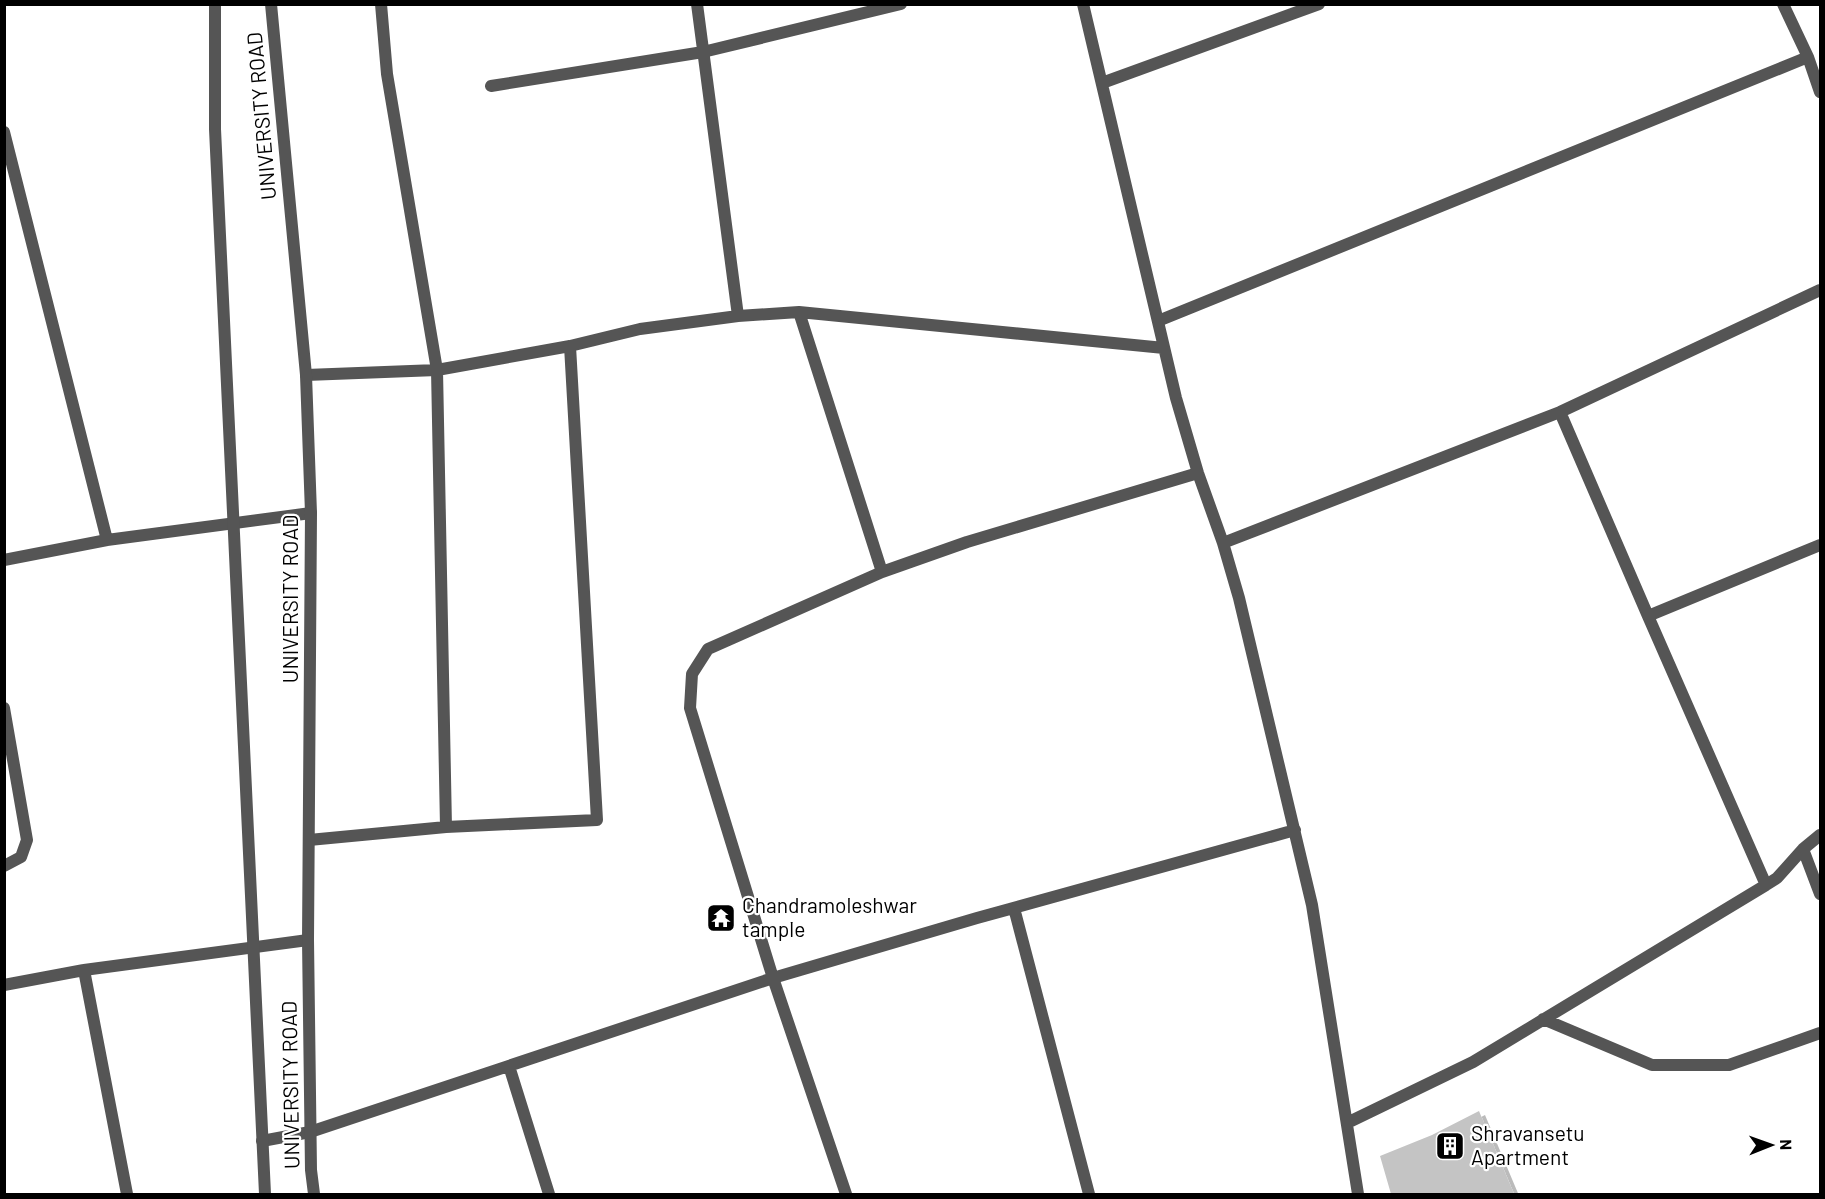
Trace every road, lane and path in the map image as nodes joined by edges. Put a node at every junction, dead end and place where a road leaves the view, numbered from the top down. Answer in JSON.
{"nodes":[{"id":1,"x":215,"y":4,"type":"edge"},
{"id":2,"x":271,"y":4,"type":"edge"},
{"id":3,"x":381,"y":4,"type":"edge"},
{"id":4,"x":697,"y":4,"type":"edge"},
{"id":5,"x":901,"y":4,"type":"edge"},
{"id":6,"x":1083,"y":4,"type":"edge"},
{"id":7,"x":1319,"y":4,"type":"edge"},
{"id":8,"x":1783,"y":4,"type":"edge"},
{"id":9,"x":704,"y":52,"type":"junction"},
{"id":10,"x":1808,"y":57,"type":"junction"},
{"id":11,"x":1101,"y":83,"type":"junction"},
{"id":12,"x":491,"y":86,"type":"dead end"},
{"id":13,"x":1821,"y":92,"type":"edge"},
{"id":14,"x":4,"y":132,"type":"edge"},
{"id":15,"x":1821,"y":290,"type":"edge"},
{"id":16,"x":799,"y":312,"type":"junction"},
{"id":17,"x":738,"y":316,"type":"junction"},
{"id":18,"x":1158,"y":321,"type":"junction"},
{"id":19,"x":570,"y":346,"type":"junction"},
{"id":20,"x":1164,"y":348,"type":"junction"},
{"id":21,"x":437,"y":370,"type":"junction"},
{"id":22,"x":306,"y":375,"type":"junction"},
{"id":23,"x":1560,"y":412,"type":"junction"},
{"id":24,"x":1198,"y":473,"type":"junction"},
{"id":25,"x":311,"y":513,"type":"junction"},
{"id":26,"x":235,"y":522,"type":"junction"},
{"id":27,"x":107,"y":540,"type":"junction"},
{"id":28,"x":1223,"y":543,"type":"junction"},
{"id":29,"x":1821,"y":545,"type":"edge"},
{"id":30,"x":4,"y":560,"type":"edge"},
{"id":31,"x":882,"y":572,"type":"junction"},
{"id":32,"x":1648,"y":616,"type":"junction"},
{"id":33,"x":4,"y":708,"type":"edge"},
{"id":34,"x":446,"y":827,"type":"junction"},
{"id":35,"x":1294,"y":830,"type":"junction"},
{"id":36,"x":1821,"y":835,"type":"edge"},
{"id":37,"x":309,"y":840,"type":"junction"},
{"id":38,"x":1803,"y":849,"type":"junction"},
{"id":39,"x":4,"y":866,"type":"edge"},
{"id":40,"x":1766,"y":885,"type":"junction"},
{"id":41,"x":1821,"y":894,"type":"edge"},
{"id":42,"x":1014,"y":908,"type":"junction"},
{"id":43,"x":308,"y":940,"type":"junction"},
{"id":44,"x":255,"y":947,"type":"junction"},
{"id":45,"x":84,"y":970,"type":"junction"},
{"id":46,"x":773,"y":978,"type":"junction"},
{"id":47,"x":4,"y":986,"type":"edge"},
{"id":48,"x":1543,"y":1019,"type":"junction"},
{"id":49,"x":1821,"y":1033,"type":"edge"},
{"id":50,"x":509,"y":1066,"type":"junction"},
{"id":51,"x":1347,"y":1123,"type":"junction"},
{"id":52,"x":310,"y":1132,"type":"junction"},
{"id":53,"x":262,"y":1141,"type":"junction"},
{"id":54,"x":127,"y":1194,"type":"edge"},
{"id":55,"x":265,"y":1194,"type":"edge"},
{"id":56,"x":314,"y":1194,"type":"edge"},
{"id":57,"x":549,"y":1194,"type":"edge"},
{"id":58,"x":846,"y":1194,"type":"edge"},
{"id":59,"x":1089,"y":1194,"type":"edge"},
{"id":60,"x":1358,"y":1194,"type":"edge"}],
"edges":[{"from":1,"to":26,"type":"street","name":"UNIVERSITY ROAD"},
{"from":2,"to":22,"type":"street","name":"UNIVERSITY ROAD"},
{"from":3,"to":21,"type":"street"},
{"from":4,"to":9,"type":"street"},
{"from":5,"to":9,"type":"street"},
{"from":6,"to":11,"type":"street"},
{"from":7,"to":11,"type":"street"},
{"from":8,"to":10,"type":"street"},
{"from":9,"to":12,"type":"street"},
{"from":9,"to":17,"type":"street"},
{"from":10,"to":13,"type":"street"},
{"from":10,"to":18,"type":"street"},
{"from":11,"to":18,"type":"street"},
{"from":14,"to":27,"type":"street"},
{"from":15,"to":23,"type":"street"},
{"from":16,"to":17,"type":"street"},
{"from":16,"to":20,"type":"street"},
{"from":16,"to":31,"type":"street"},
{"from":17,"to":19,"type":"street"},
{"from":18,"to":20,"type":"street"},
{"from":19,"to":21,"type":"street"},
{"from":19,"to":34,"type":"street"},
{"from":20,"to":24,"type":"street"},
{"from":21,"to":22,"type":"street"},
{"from":21,"to":34,"type":"street"},
{"from":22,"to":25,"type":"street","name":"UNIVERSITY ROAD"},
{"from":23,"to":28,"type":"street"},
{"from":23,"to":32,"type":"street"},
{"from":24,"to":28,"type":"street"},
{"from":24,"to":31,"type":"street"},
{"from":25,"to":26,"type":"street"},
{"from":25,"to":37,"type":"street","name":"UNIVERSITY ROAD"},
{"from":26,"to":27,"type":"street"},
{"from":26,"to":44,"type":"street","name":"UNIVERSITY ROAD"},
{"from":27,"to":30,"type":"street"},
{"from":28,"to":35,"type":"street"},
{"from":29,"to":32,"type":"street"},
{"from":31,"to":46,"type":"street"},
{"from":32,"to":40,"type":"street"},
{"from":33,"to":39,"type":"street"},
{"from":34,"to":37,"type":"street"},
{"from":35,"to":42,"type":"street"},
{"from":35,"to":51,"type":"street"},
{"from":36,"to":38,"type":"street"},
{"from":37,"to":43,"type":"street","name":"UNIVERSITY ROAD"},
{"from":38,"to":40,"type":"street"},
{"from":38,"to":41,"type":"street"},
{"from":40,"to":48,"type":"street"},
{"from":42,"to":46,"type":"street"},
{"from":42,"to":59,"type":"street"},
{"from":43,"to":44,"type":"street"},
{"from":43,"to":52,"type":"street","name":"UNIVERSITY ROAD"},
{"from":44,"to":45,"type":"street"},
{"from":44,"to":53,"type":"street","name":"UNIVERSITY ROAD"},
{"from":45,"to":47,"type":"street"},
{"from":45,"to":54,"type":"street"},
{"from":46,"to":50,"type":"street"},
{"from":46,"to":58,"type":"street"},
{"from":48,"to":49,"type":"street"},
{"from":48,"to":51,"type":"street"},
{"from":50,"to":52,"type":"street"},
{"from":50,"to":57,"type":"street"},
{"from":51,"to":60,"type":"street"},
{"from":52,"to":53,"type":"street"},
{"from":52,"to":56,"type":"street","name":"UNIVERSITY ROAD"},
{"from":53,"to":55,"type":"street","name":"UNIVERSITY ROAD"}]}
